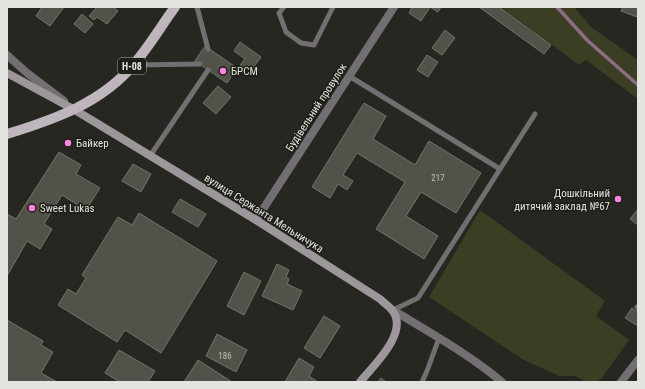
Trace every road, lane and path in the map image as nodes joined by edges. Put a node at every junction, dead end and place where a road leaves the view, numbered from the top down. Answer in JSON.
{"nodes":[{"id":1,"x":174,"y":7,"type":"edge"},
{"id":2,"x":197,"y":7,"type":"edge"},
{"id":3,"x":284,"y":7,"type":"edge"},
{"id":4,"x":333,"y":7,"type":"edge"},
{"id":5,"x":394,"y":7,"type":"edge"},
{"id":6,"x":208,"y":49,"type":"dead end"},
{"id":7,"x":7,"y":55,"type":"edge"},
{"id":8,"x":200,"y":64,"type":"dead end"},
{"id":9,"x":133,"y":65,"type":"junction"},
{"id":10,"x":208,"y":70,"type":"dead end"},
{"id":11,"x":7,"y":73,"type":"edge"},
{"id":12,"x":349,"y":76,"type":"junction"},
{"id":13,"x":75,"y":110,"type":"junction"},
{"id":14,"x":535,"y":114,"type":"dead end"},
{"id":15,"x":7,"y":134,"type":"edge"},
{"id":16,"x":150,"y":156,"type":"junction"},
{"id":17,"x":500,"y":169,"type":"junction"},
{"id":18,"x":256,"y":220,"type":"junction"},
{"id":19,"x":393,"y":310,"type":"junction"},
{"id":20,"x":439,"y":338,"type":"junction"},
{"id":21,"x":638,"y":360,"type":"edge"},
{"id":22,"x":360,"y":382,"type":"edge"},
{"id":23,"x":422,"y":382,"type":"edge"},
{"id":24,"x":502,"y":382,"type":"edge"},
{"id":25,"x":621,"y":382,"type":"edge"}],
"edges":[{"from":1,"to":9,"type":"main road","number":"Н-08"},
{"from":2,"to":6,"type":"lane"},
{"from":3,"to":4,"type":"lane"},
{"from":5,"to":12,"type":"street","name":"Будівельний провулок"},
{"from":7,"to":13,"type":"street"},
{"from":8,"to":9,"type":"lane"},
{"from":9,"to":13,"type":"main road","number":"Н-08"},
{"from":10,"to":16,"type":"lane"},
{"from":11,"to":13,"type":"street","name":"вулиця Сержанта Мельничука"},
{"from":12,"to":17,"type":"lane"},
{"from":12,"to":18,"type":"street","name":"Будівельний провулок"},
{"from":13,"to":15,"type":"main road","number":"Н-08"},
{"from":13,"to":16,"type":"street","name":"вулиця Сержанта Мельничука"},
{"from":14,"to":17,"type":"lane"},
{"from":16,"to":18,"type":"street","name":"вулиця Сержанта Мельничука"},
{"from":17,"to":19,"type":"lane"},
{"from":18,"to":19,"type":"street","name":"вулиця Сержанта Мельничука"},
{"from":19,"to":20,"type":"street","name":"вулиця Сержанта Мельничука"},
{"from":19,"to":22,"type":"street"},
{"from":20,"to":23,"type":"lane"},
{"from":20,"to":24,"type":"street","name":"вулиця Сержанта Мельничука"},
{"from":21,"to":25,"type":"street"}]}
